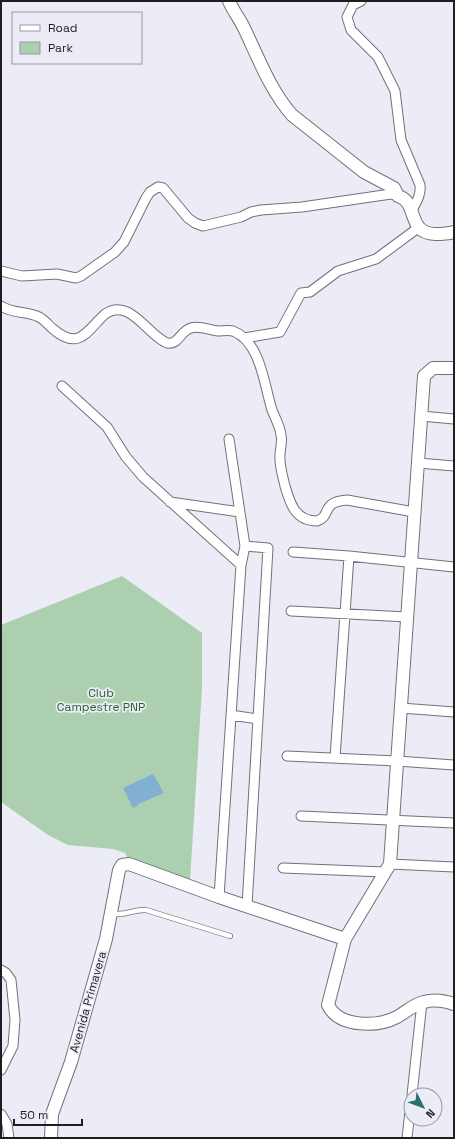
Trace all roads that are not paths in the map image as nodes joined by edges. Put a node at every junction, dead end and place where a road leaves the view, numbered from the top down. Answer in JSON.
{"nodes":[{"id":1,"x":229,"y":1,"type":"edge"},
{"id":2,"x":361,"y":1,"type":"edge"},
{"id":3,"x":398,"y":196,"type":"junction"},
{"id":4,"x":412,"y":210,"type":"junction"},
{"id":5,"x":418,"y":228,"type":"junction"},
{"id":6,"x":454,"y":232,"type":"edge"},
{"id":7,"x":1,"y":271,"type":"edge"},
{"id":8,"x":1,"y":306,"type":"edge"},
{"id":9,"x":244,"y":338,"type":"junction"},
{"id":10,"x":454,"y":368,"type":"edge"},
{"id":11,"x":62,"y":386,"type":"dead end"},
{"id":12,"x":421,"y":416,"type":"junction"},
{"id":13,"x":454,"y":419,"type":"edge"},
{"id":14,"x":229,"y":439,"type":"dead end"},
{"id":15,"x":418,"y":463,"type":"junction"},
{"id":16,"x":454,"y":466,"type":"edge"},
{"id":17,"x":170,"y":502,"type":"junction"},
{"id":18,"x":240,"y":512,"type":"junction"},
{"id":19,"x":414,"y":512,"type":"junction"},
{"id":20,"x":245,"y":546,"type":"junction"},
{"id":21,"x":293,"y":552,"type":"dead end"},
{"id":22,"x":349,"y":556,"type":"junction"},
{"id":23,"x":411,"y":563,"type":"junction"},
{"id":24,"x":241,"y":566,"type":"junction"},
{"id":25,"x":454,"y":567,"type":"edge"},
{"id":26,"x":291,"y":612,"type":"dead end"},
{"id":27,"x":345,"y":614,"type":"junction"},
{"id":28,"x":407,"y":617,"type":"junction"},
{"id":29,"x":400,"y":708,"type":"junction"},
{"id":30,"x":454,"y":712,"type":"edge"},
{"id":31,"x":231,"y":715,"type":"junction"},
{"id":32,"x":258,"y":719,"type":"junction"},
{"id":33,"x":286,"y":756,"type":"dead end"},
{"id":34,"x":335,"y":758,"type":"junction"},
{"id":35,"x":397,"y":761,"type":"junction"},
{"id":36,"x":454,"y":765,"type":"edge"},
{"id":37,"x":300,"y":816,"type":"dead end"},
{"id":38,"x":393,"y":820,"type":"junction"},
{"id":39,"x":454,"y":823,"type":"edge"},
{"id":40,"x":454,"y":867,"type":"edge"},
{"id":41,"x":283,"y":868,"type":"dead end"},
{"id":42,"x":387,"y":868,"type":"junction"},
{"id":43,"x":219,"y":897,"type":"junction"},
{"id":44,"x":247,"y":906,"type":"junction"},
{"id":45,"x":111,"y":913,"type":"junction"},
{"id":46,"x":230,"y":936,"type":"dead end"},
{"id":47,"x":345,"y":939,"type":"junction"},
{"id":48,"x":1,"y":970,"type":"edge"},
{"id":49,"x":422,"y":1002,"type":"junction"},
{"id":50,"x":454,"y":1004,"type":"edge"},
{"id":51,"x":1,"y":1070,"type":"edge"},
{"id":52,"x":413,"y":1087,"type":"edge"},
{"id":53,"x":1,"y":1114,"type":"edge"},
{"id":54,"x":408,"y":1127,"type":"edge"},
{"id":55,"x":9,"y":1138,"type":"edge"},
{"id":56,"x":51,"y":1138,"type":"edge"},
{"id":57,"x":407,"y":1138,"type":"edge"}],
"edges":[{"from":1,"to":3,"type":"street"},
{"from":2,"to":4,"type":"street"},
{"from":3,"to":4,"type":"street"},
{"from":3,"to":7,"type":"street"},
{"from":4,"to":5,"type":"street"},
{"from":5,"to":6,"type":"street"},
{"from":5,"to":9,"type":"street"},
{"from":8,"to":9,"type":"street"},
{"from":9,"to":19,"type":"street"},
{"from":10,"to":12,"type":"street"},
{"from":11,"to":17,"type":"street"},
{"from":12,"to":13,"type":"street"},
{"from":12,"to":15,"type":"street"},
{"from":14,"to":18,"type":"street"},
{"from":15,"to":16,"type":"street"},
{"from":15,"to":19,"type":"street"},
{"from":17,"to":18,"type":"street"},
{"from":17,"to":24,"type":"street"},
{"from":18,"to":20,"type":"street"},
{"from":19,"to":23,"type":"street"},
{"from":20,"to":24,"type":"street"},
{"from":20,"to":32,"type":"street"},
{"from":21,"to":22,"type":"street"},
{"from":22,"to":23,"type":"street"},
{"from":22,"to":27,"type":"street"},
{"from":23,"to":25,"type":"street"},
{"from":23,"to":28,"type":"street"},
{"from":24,"to":31,"type":"street"},
{"from":26,"to":27,"type":"street"},
{"from":27,"to":28,"type":"street"},
{"from":27,"to":34,"type":"street"},
{"from":28,"to":29,"type":"street"},
{"from":29,"to":30,"type":"street"},
{"from":29,"to":35,"type":"street"},
{"from":31,"to":32,"type":"street"},
{"from":31,"to":43,"type":"street"},
{"from":32,"to":44,"type":"street"},
{"from":33,"to":34,"type":"street"},
{"from":34,"to":35,"type":"street"},
{"from":35,"to":36,"type":"street"},
{"from":35,"to":38,"type":"street"},
{"from":37,"to":38,"type":"street"},
{"from":38,"to":39,"type":"street"},
{"from":38,"to":42,"type":"street"},
{"from":40,"to":42,"type":"street"},
{"from":41,"to":42,"type":"street"},
{"from":42,"to":47,"type":"street"},
{"from":43,"to":44,"type":"street"},
{"from":43,"to":45,"type":"street","name":"Avenida Primavera"},
{"from":44,"to":47,"type":"street"},
{"from":45,"to":46,"type":"lane"},
{"from":45,"to":56,"type":"street","name":"Avenida Primavera"},
{"from":47,"to":49,"type":"street"},
{"from":48,"to":51,"type":"street"},
{"from":49,"to":50,"type":"street"},
{"from":49,"to":52,"type":"street"},
{"from":53,"to":55,"type":"street"},
{"from":54,"to":57,"type":"street"}]}
